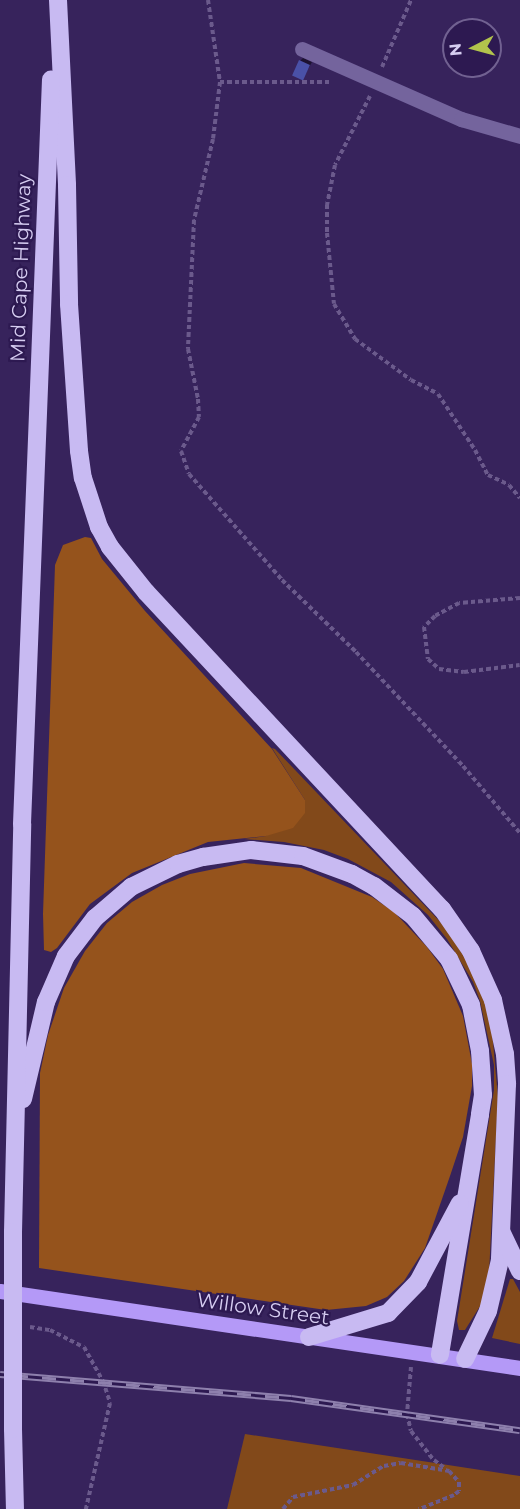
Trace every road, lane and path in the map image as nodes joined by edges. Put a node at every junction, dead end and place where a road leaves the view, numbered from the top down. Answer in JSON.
{"nodes":[{"id":1,"x":57,"y":0,"type":"edge"},
{"id":2,"x":208,"y":0,"type":"edge"},
{"id":3,"x":411,"y":0,"type":"edge"},
{"id":4,"x":302,"y":48,"type":"dead end"},
{"id":5,"x":336,"y":81,"type":"dead end"},
{"id":6,"x":220,"y":82,"type":"junction"},
{"id":7,"x":376,"y":82,"type":"junction"},
{"id":8,"x":520,"y":136,"type":"edge"},
{"id":9,"x":520,"y":498,"type":"edge"},
{"id":10,"x":520,"y":598,"type":"edge"},
{"id":11,"x":520,"y":665,"type":"edge"},
{"id":12,"x":520,"y":833,"type":"edge"},
{"id":13,"x":14,"y":1139,"type":"junction"},
{"id":14,"x":468,"y":1186,"type":"junction"},
{"id":15,"x":501,"y":1232,"type":"junction"},
{"id":16,"x":520,"y":1271,"type":"edge"},
{"id":17,"x":0,"y":1291,"type":"edge"},
{"id":18,"x":20,"y":1326,"type":"dead end"},
{"id":19,"x":309,"y":1337,"type":"junction"},
{"id":20,"x":412,"y":1351,"type":"junction"},
{"id":21,"x":440,"y":1355,"type":"junction"},
{"id":22,"x":465,"y":1359,"type":"junction"},
{"id":23,"x":520,"y":1368,"type":"edge"},
{"id":24,"x":448,"y":1471,"type":"junction"},
{"id":25,"x":15,"y":1509,"type":"edge"},
{"id":26,"x":86,"y":1509,"type":"edge"},
{"id":27,"x":283,"y":1509,"type":"edge"},
{"id":28,"x":419,"y":1509,"type":"edge"}],
"edges":[{"from":1,"to":13,"type":"highway","name":"Mid Cape Highway"},
{"from":1,"to":15,"type":"highway"},
{"from":2,"to":6,"type":"path"},
{"from":3,"to":7,"type":"path"},
{"from":4,"to":7,"type":"lane"},
{"from":5,"to":6,"type":"path"},
{"from":6,"to":12,"type":"path"},
{"from":7,"to":8,"type":"lane"},
{"from":7,"to":9,"type":"path"},
{"from":10,"to":11,"type":"path"},
{"from":13,"to":14,"type":"highway"},
{"from":13,"to":25,"type":"highway","name":"Mid Cape Highway","bridge":true},
{"from":14,"to":19,"type":"highway"},
{"from":14,"to":21,"type":"highway"},
{"from":15,"to":16,"type":"highway"},
{"from":15,"to":22,"type":"highway"},
{"from":17,"to":19,"type":"main road","name":"Willow Street"},
{"from":18,"to":26,"type":"path"},
{"from":19,"to":20,"type":"main road","name":"Willow Street"},
{"from":20,"to":21,"type":"main road","name":"Willow Street"},
{"from":20,"to":24,"type":"path"},
{"from":21,"to":22,"type":"main road","name":"Willow Street"},
{"from":22,"to":23,"type":"main road","name":"Willow Street"},
{"from":24,"to":27,"type":"path"},
{"from":24,"to":28,"type":"path"}]}
